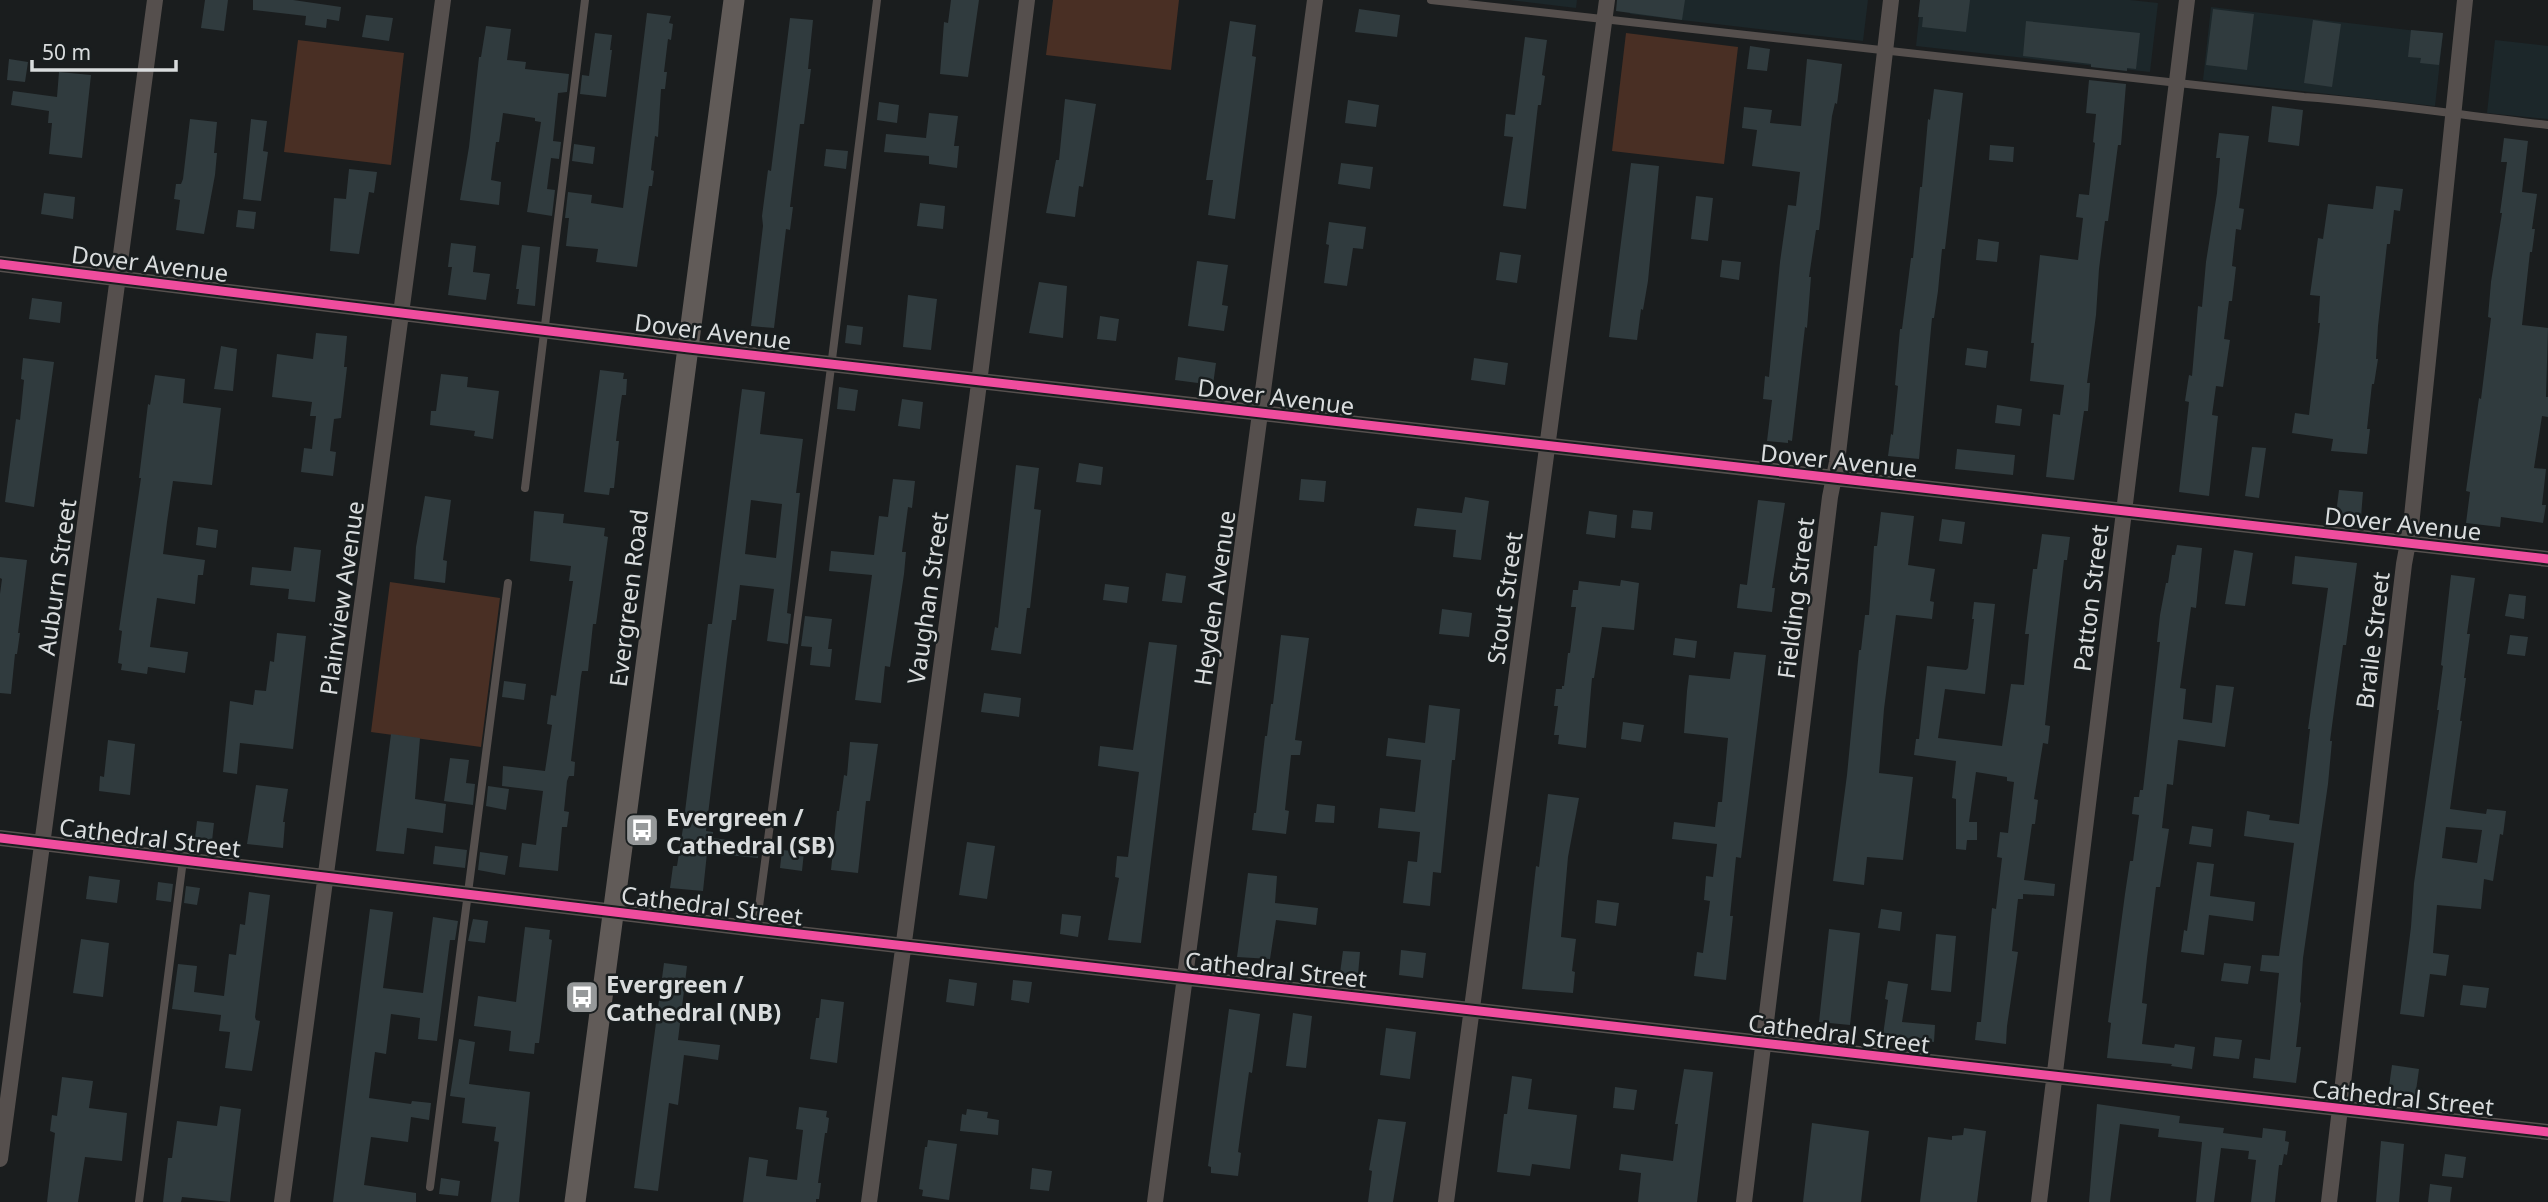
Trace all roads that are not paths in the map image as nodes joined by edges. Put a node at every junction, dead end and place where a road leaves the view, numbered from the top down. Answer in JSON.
{"nodes":[{"id":1,"x":155,"y":0,"type":"edge"},
{"id":2,"x":443,"y":0,"type":"edge"},
{"id":3,"x":585,"y":0,"type":"edge"},
{"id":4,"x":734,"y":0,"type":"edge"},
{"id":5,"x":877,"y":0,"type":"edge"},
{"id":6,"x":1027,"y":0,"type":"edge"},
{"id":7,"x":1315,"y":0,"type":"edge"},
{"id":8,"x":1431,"y":0,"type":"edge"},
{"id":9,"x":1606,"y":0,"type":"edge"},
{"id":10,"x":1891,"y":0,"type":"edge"},
{"id":11,"x":2187,"y":0,"type":"edge"},
{"id":12,"x":2465,"y":0,"type":"edge"},
{"id":13,"x":1604,"y":19,"type":"junction"},
{"id":14,"x":1885,"y":51,"type":"junction"},
{"id":15,"x":2176,"y":83,"type":"junction"},
{"id":16,"x":2453,"y":115,"type":"junction"},
{"id":17,"x":2548,"y":125,"type":"edge"},
{"id":18,"x":0,"y":264,"type":"edge"},
{"id":19,"x":118,"y":279,"type":"junction"},
{"id":20,"x":402,"y":313,"type":"junction"},
{"id":21,"x":545,"y":330,"type":"junction"},
{"id":22,"x":688,"y":348,"type":"junction"},
{"id":23,"x":831,"y":364,"type":"junction"},
{"id":24,"x":979,"y":381,"type":"junction"},
{"id":25,"x":1261,"y":414,"type":"junction"},
{"id":26,"x":1547,"y":446,"type":"junction"},
{"id":27,"x":1833,"y":478,"type":"junction"},
{"id":28,"x":525,"y":488,"type":"dead end"},
{"id":29,"x":2124,"y":511,"type":"junction"},
{"id":30,"x":2408,"y":543,"type":"junction"},
{"id":31,"x":2548,"y":559,"type":"edge"},
{"id":32,"x":508,"y":583,"type":"dead end"},
{"id":33,"x":0,"y":838,"type":"edge"},
{"id":34,"x":43,"y":843,"type":"junction"},
{"id":35,"x":183,"y":860,"type":"junction"},
{"id":36,"x":327,"y":878,"type":"junction"},
{"id":37,"x":467,"y":895,"type":"junction"},
{"id":38,"x":614,"y":913,"type":"junction"},
{"id":39,"x":756,"y":929,"type":"junction"},
{"id":40,"x":904,"y":946,"type":"junction"},
{"id":41,"x":1186,"y":979,"type":"junction"},
{"id":42,"x":1472,"y":1011,"type":"junction"},
{"id":43,"x":1763,"y":1044,"type":"junction"},
{"id":44,"x":2055,"y":1077,"type":"junction"},
{"id":45,"x":2340,"y":1109,"type":"junction"},
{"id":46,"x":2548,"y":1132,"type":"edge"},
{"id":47,"x":0,"y":1159,"type":"edge"},
{"id":48,"x":430,"y":1187,"type":"dead end"},
{"id":49,"x":139,"y":1202,"type":"edge"},
{"id":50,"x":282,"y":1202,"type":"edge"},
{"id":51,"x":575,"y":1202,"type":"edge"},
{"id":52,"x":869,"y":1202,"type":"edge"},
{"id":53,"x":1156,"y":1202,"type":"edge"},
{"id":54,"x":1446,"y":1202,"type":"edge"},
{"id":55,"x":1744,"y":1202,"type":"edge"},
{"id":56,"x":2039,"y":1202,"type":"edge"},
{"id":57,"x":2329,"y":1202,"type":"edge"}],
"edges":[{"from":1,"to":19,"type":"street","name":"Auburn Street"},
{"from":2,"to":20,"type":"street","name":"Plainview Avenue"},
{"from":3,"to":21,"type":"lane"},
{"from":4,"to":22,"type":"street","name":"Evergreen Road"},
{"from":5,"to":23,"type":"lane"},
{"from":6,"to":24,"type":"street","name":"Vaughan Street"},
{"from":7,"to":25,"type":"street","name":"Heyden Avenue"},
{"from":8,"to":13,"type":"lane"},
{"from":9,"to":13,"type":"street","name":"Stout Street"},
{"from":10,"to":14,"type":"street","name":"Fielding Street"},
{"from":11,"to":15,"type":"street","name":"Patton Street"},
{"from":12,"to":16,"type":"street","name":"Braile Street"},
{"from":13,"to":14,"type":"lane"},
{"from":13,"to":26,"type":"street","name":"Stout Street"},
{"from":14,"to":15,"type":"lane"},
{"from":14,"to":27,"type":"street","name":"Fielding Street"},
{"from":15,"to":16,"type":"lane"},
{"from":15,"to":29,"type":"street","name":"Patton Street"},
{"from":16,"to":17,"type":"lane"},
{"from":16,"to":30,"type":"street","name":"Braile Street"},
{"from":18,"to":19,"type":"street","name":"Dover Avenue"},
{"from":19,"to":20,"type":"street","name":"Dover Avenue"},
{"from":19,"to":34,"type":"street","name":"Auburn Street"},
{"from":20,"to":21,"type":"street","name":"Dover Avenue"},
{"from":20,"to":36,"type":"street","name":"Plainview Avenue"},
{"from":21,"to":22,"type":"street","name":"Dover Avenue"},
{"from":21,"to":28,"type":"lane"},
{"from":22,"to":23,"type":"street","name":"Dover Avenue"},
{"from":22,"to":38,"type":"street","name":"Evergreen Road"},
{"from":23,"to":24,"type":"street","name":"Dover Avenue"},
{"from":23,"to":39,"type":"lane"},
{"from":24,"to":25,"type":"street","name":"Dover Avenue"},
{"from":24,"to":40,"type":"street","name":"Vaughan Street"},
{"from":25,"to":26,"type":"street","name":"Dover Avenue"},
{"from":25,"to":41,"type":"street","name":"Heyden Avenue"},
{"from":26,"to":27,"type":"street","name":"Dover Avenue"},
{"from":26,"to":42,"type":"street","name":"Stout Street"},
{"from":27,"to":29,"type":"street","name":"Dover Avenue"},
{"from":27,"to":43,"type":"street","name":"Fielding Street"},
{"from":29,"to":30,"type":"street","name":"Dover Avenue"},
{"from":29,"to":44,"type":"street","name":"Patton Street"},
{"from":30,"to":31,"type":"street","name":"Dover Avenue"},
{"from":30,"to":45,"type":"street","name":"Braile Street"},
{"from":32,"to":37,"type":"lane"},
{"from":33,"to":34,"type":"street","name":"Cathedral Street"},
{"from":34,"to":35,"type":"street","name":"Cathedral Street"},
{"from":34,"to":47,"type":"street","name":"Auburn Street"},
{"from":35,"to":36,"type":"street","name":"Cathedral Street"},
{"from":35,"to":49,"type":"lane"},
{"from":36,"to":37,"type":"street","name":"Cathedral Street"},
{"from":36,"to":50,"type":"street","name":"Plainview Avenue"},
{"from":37,"to":38,"type":"street","name":"Cathedral Street"},
{"from":37,"to":48,"type":"lane"},
{"from":38,"to":39,"type":"street","name":"Cathedral Street"},
{"from":38,"to":51,"type":"street","name":"Evergreen Road"},
{"from":39,"to":40,"type":"street","name":"Cathedral Street"},
{"from":40,"to":41,"type":"street","name":"Cathedral Street"},
{"from":40,"to":52,"type":"street","name":"Vaughan Street"},
{"from":41,"to":42,"type":"street","name":"Cathedral Street"},
{"from":41,"to":53,"type":"street","name":"Heyden Avenue"},
{"from":42,"to":43,"type":"street","name":"Cathedral Street"},
{"from":42,"to":54,"type":"street","name":"Stout Street"},
{"from":43,"to":44,"type":"street","name":"Cathedral Street"},
{"from":43,"to":55,"type":"street","name":"Fielding Street"},
{"from":44,"to":45,"type":"street","name":"Cathedral Street"},
{"from":44,"to":56,"type":"street","name":"Patton Street"},
{"from":45,"to":46,"type":"street","name":"Cathedral Street"},
{"from":45,"to":57,"type":"street","name":"Braile Street"}]}
